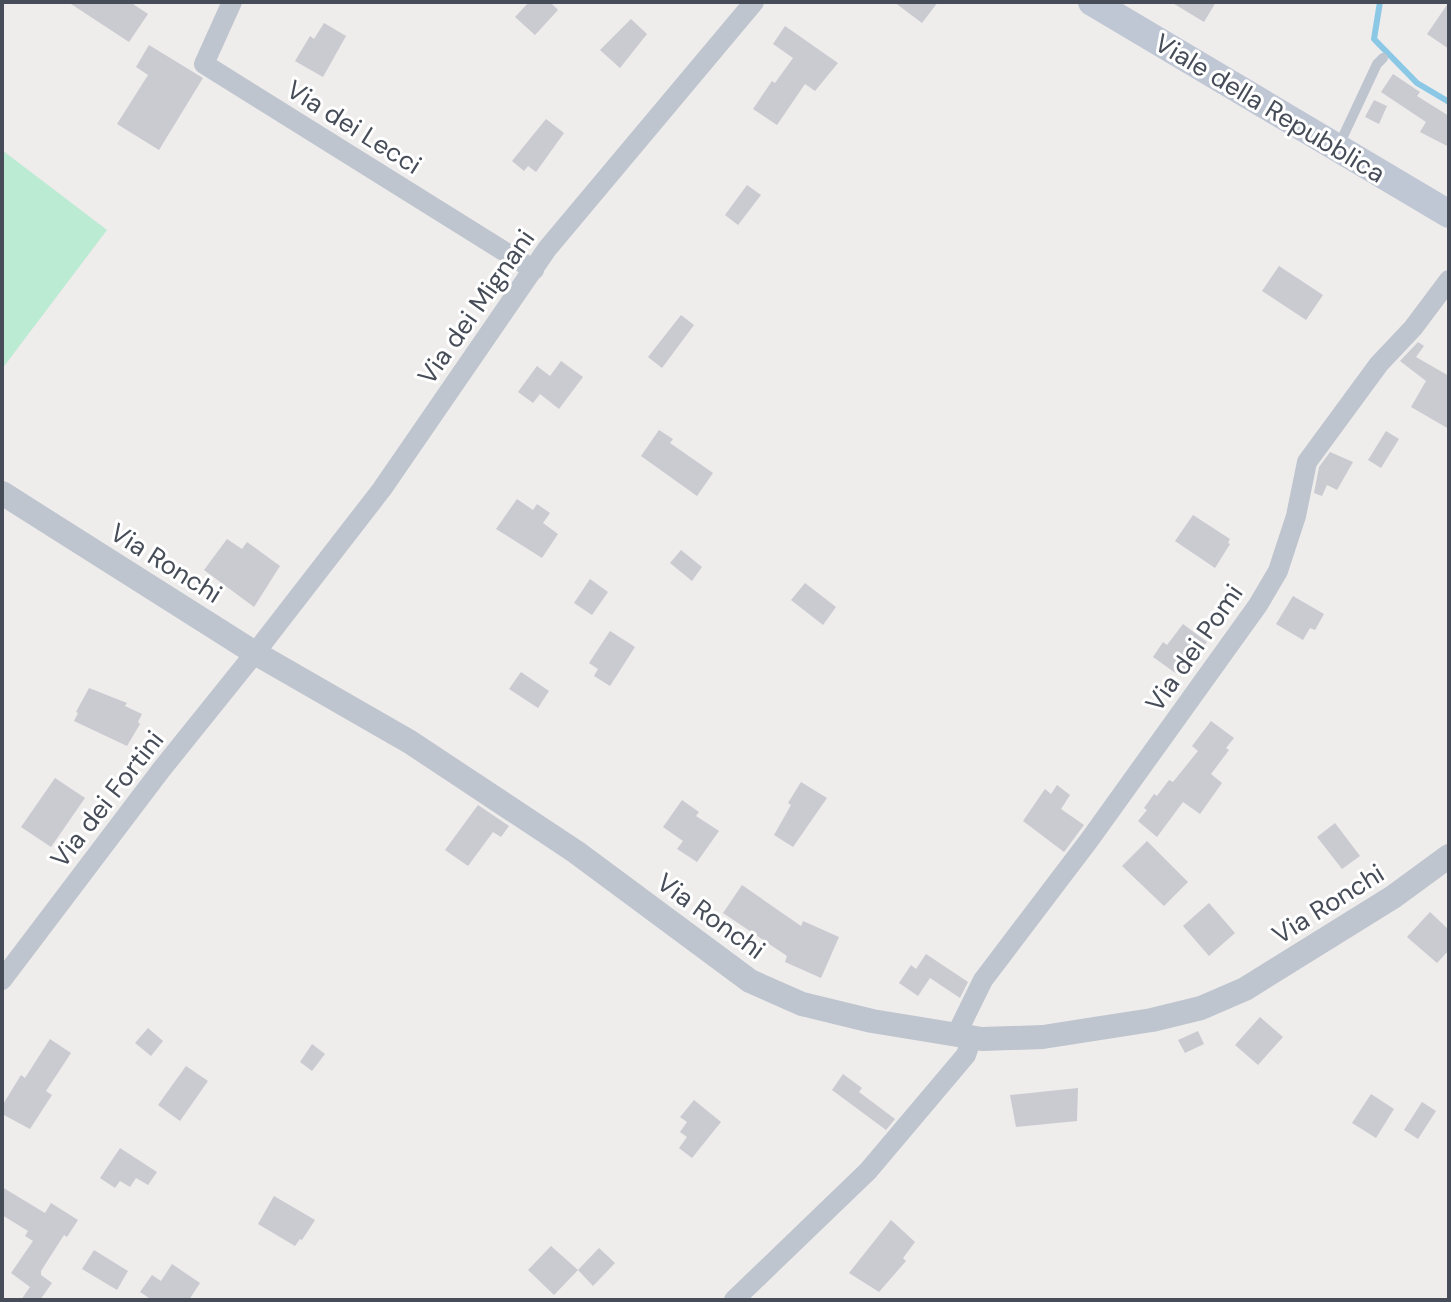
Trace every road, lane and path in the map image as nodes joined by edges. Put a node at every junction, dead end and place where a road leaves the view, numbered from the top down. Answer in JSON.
{"nodes":[{"id":1,"x":232,"y":2,"type":"edge"},
{"id":2,"x":754,"y":2,"type":"edge"},
{"id":3,"x":1092,"y":2,"type":"edge"},
{"id":4,"x":1383,"y":58,"type":"dead end"},
{"id":5,"x":1339,"y":147,"type":"junction"},
{"id":6,"x":1449,"y":214,"type":"edge"},
{"id":7,"x":534,"y":270,"type":"junction"},
{"id":8,"x":1449,"y":280,"type":"edge"},
{"id":9,"x":2,"y":493,"type":"edge"},
{"id":10,"x":255,"y":653,"type":"junction"},
{"id":11,"x":1449,"y":856,"type":"edge"},
{"id":12,"x":2,"y":980,"type":"edge"},
{"id":13,"x":964,"y":1036,"type":"junction"},
{"id":14,"x":734,"y":1300,"type":"edge"}],
"edges":[{"from":1,"to":7,"type":"street","name":"Via dei Lecci"},
{"from":2,"to":7,"type":"street","name":"Via dei Mignani"},
{"from":3,"to":5,"type":"main road","name":"Viale della Repubblica"},
{"from":4,"to":5,"type":"lane"},
{"from":5,"to":6,"type":"main road","name":"Viale della Repubblica"},
{"from":7,"to":10,"type":"street","name":"Via dei Mignani"},
{"from":8,"to":13,"type":"street","name":"Via dei Pomi"},
{"from":9,"to":10,"type":"street","name":"Via Ronchi"},
{"from":10,"to":12,"type":"street","name":"Via dei Fortini"},
{"from":10,"to":13,"type":"street","name":"Via Ronchi"},
{"from":11,"to":13,"type":"street","name":"Via Ronchi"},
{"from":13,"to":14,"type":"street","name":"Via dei Pomi"}]}
